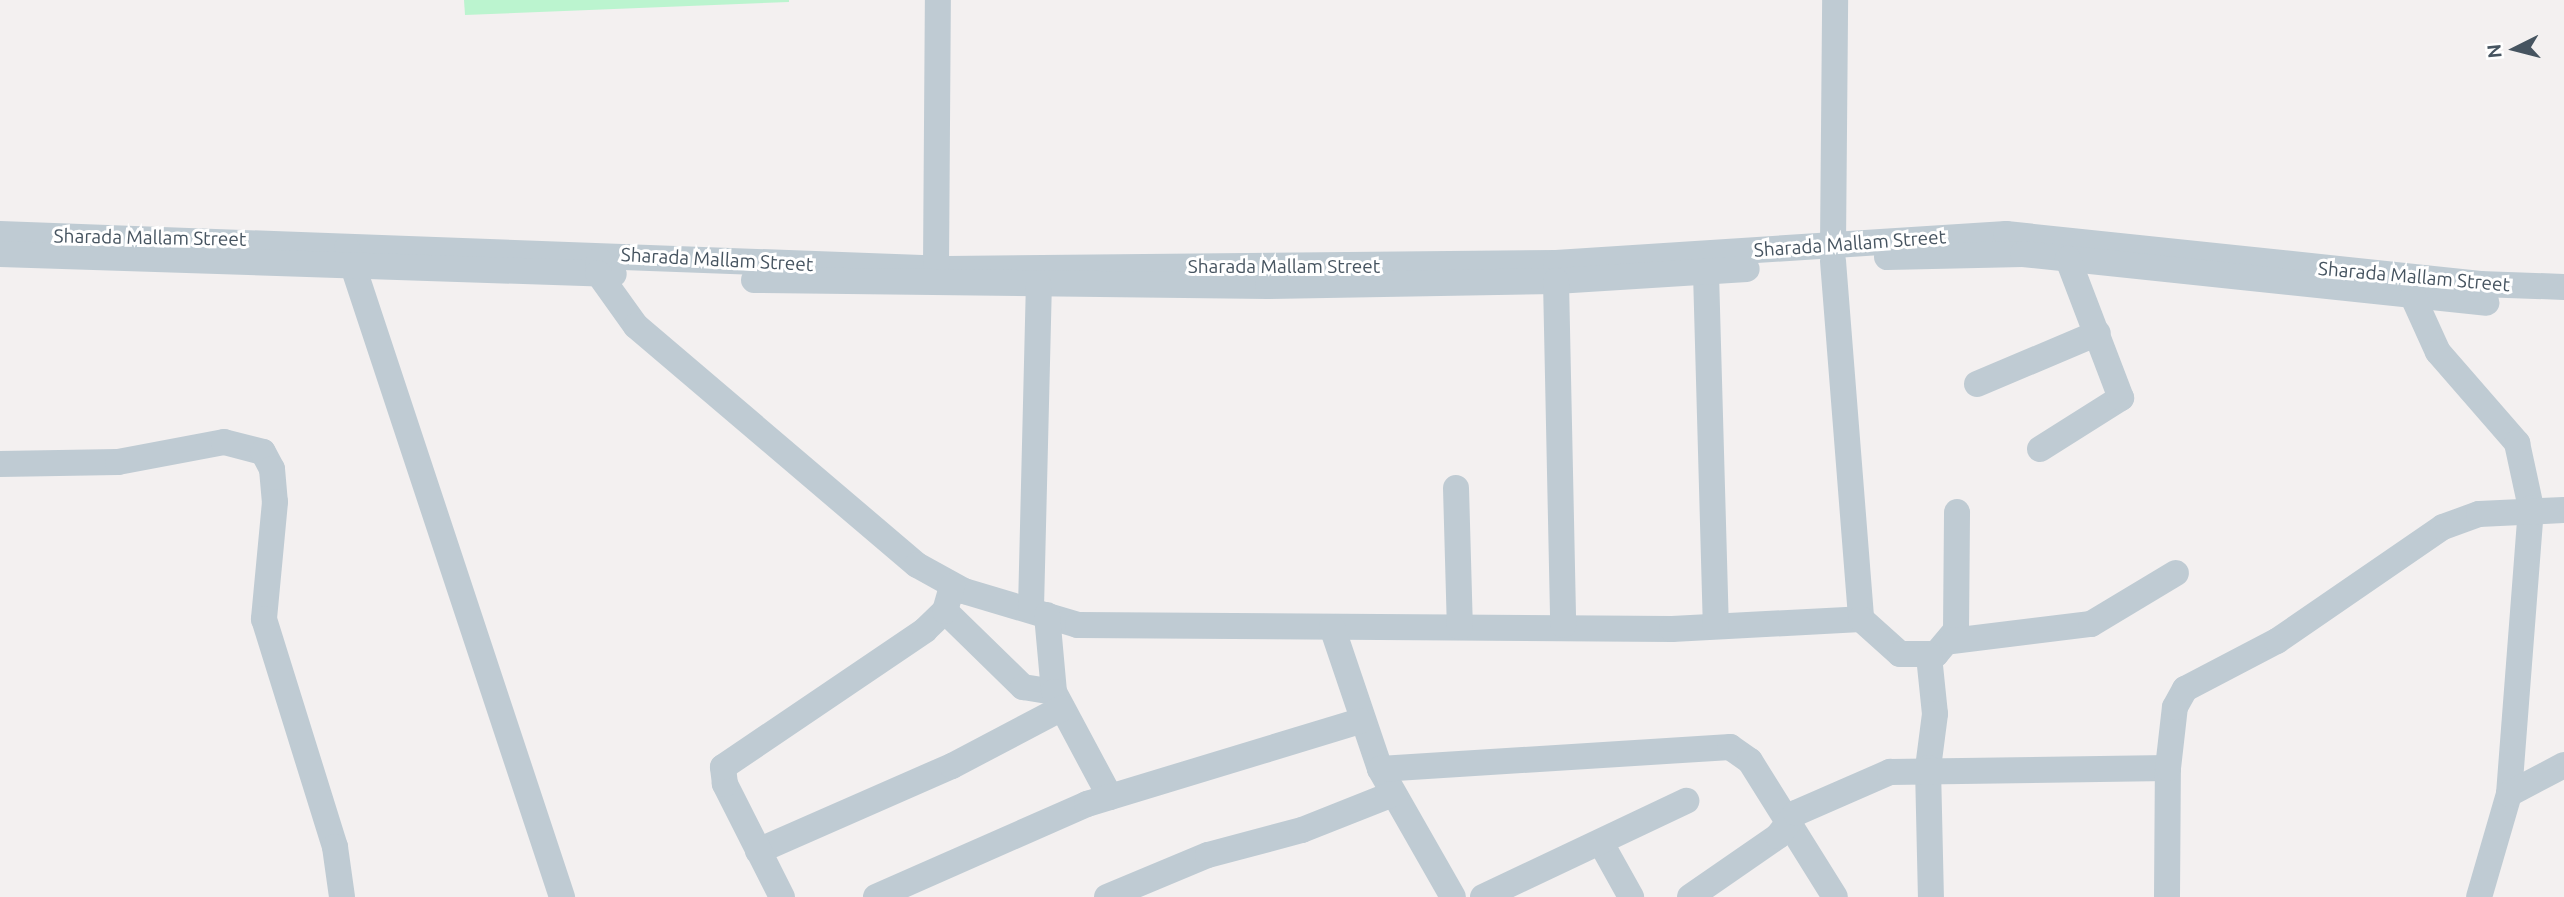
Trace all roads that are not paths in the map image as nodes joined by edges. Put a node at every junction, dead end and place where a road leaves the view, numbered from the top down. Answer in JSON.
{"nodes":[{"id":1,"x":939,"y":0,"type":"edge"},
{"id":2,"x":1835,"y":0,"type":"edge"},
{"id":3,"x":0,"y":234,"type":"edge"},
{"id":4,"x":1833,"y":253,"type":"junction"},
{"id":5,"x":0,"y":254,"type":"edge"},
{"id":6,"x":347,"y":254,"type":"junction"},
{"id":7,"x":2068,"y":259,"type":"junction"},
{"id":8,"x":598,"y":264,"type":"junction"},
{"id":9,"x":936,"y":268,"type":"junction"},
{"id":10,"x":1706,"y":273,"type":"junction"},
{"id":11,"x":1556,"y":281,"type":"junction"},
{"id":12,"x":1039,"y":286,"type":"junction"},
{"id":13,"x":2564,"y":288,"type":"edge"},
{"id":14,"x":2413,"y":296,"type":"junction"},
{"id":15,"x":2564,"y":306,"type":"edge"},
{"id":16,"x":2098,"y":333,"type":"junction"},
{"id":17,"x":1977,"y":384,"type":"dead end"},
{"id":18,"x":2040,"y":449,"type":"dead end"},
{"id":19,"x":0,"y":464,"type":"edge"},
{"id":20,"x":1456,"y":488,"type":"dead end"},
{"id":21,"x":2531,"y":508,"type":"junction"},
{"id":22,"x":2564,"y":510,"type":"edge"},
{"id":23,"x":1956,"y":512,"type":"dead end"},
{"id":24,"x":2176,"y":573,"type":"dead end"},
{"id":25,"x":948,"y":598,"type":"junction"},
{"id":26,"x":1039,"y":612,"type":"junction"},
{"id":27,"x":1861,"y":619,"type":"junction"},
{"id":28,"x":1563,"y":625,"type":"junction"},
{"id":29,"x":1460,"y":626,"type":"junction"},
{"id":30,"x":1716,"y":626,"type":"junction"},
{"id":31,"x":1332,"y":627,"type":"junction"},
{"id":32,"x":1952,"y":641,"type":"junction"},
{"id":33,"x":1929,"y":656,"type":"junction"},
{"id":34,"x":1058,"y":700,"type":"junction"},
{"id":35,"x":1360,"y":721,"type":"junction"},
{"id":36,"x":2564,"y":765,"type":"edge"},
{"id":37,"x":1928,"y":768,"type":"junction"},
{"id":38,"x":2168,"y":768,"type":"junction"},
{"id":39,"x":1380,"y":769,"type":"junction"},
{"id":40,"x":1393,"y":794,"type":"junction"},
{"id":41,"x":2508,"y":794,"type":"junction"},
{"id":42,"x":1110,"y":797,"type":"junction"},
{"id":43,"x":1686,"y":801,"type":"dead end"},
{"id":44,"x":1790,"y":821,"type":"junction"},
{"id":45,"x":1601,"y":842,"type":"junction"},
{"id":46,"x":758,"y":851,"type":"junction"},
{"id":47,"x":2172,"y":896,"type":"edge"},
{"id":48,"x":341,"y":897,"type":"edge"},
{"id":49,"x":562,"y":897,"type":"edge"},
{"id":50,"x":782,"y":897,"type":"edge"},
{"id":51,"x":876,"y":897,"type":"edge"},
{"id":52,"x":1107,"y":897,"type":"edge"},
{"id":53,"x":1453,"y":897,"type":"edge"},
{"id":54,"x":1483,"y":897,"type":"edge"},
{"id":55,"x":1631,"y":897,"type":"edge"},
{"id":56,"x":1690,"y":897,"type":"edge"},
{"id":57,"x":1835,"y":897,"type":"edge"},
{"id":58,"x":1931,"y":897,"type":"edge"},
{"id":59,"x":2479,"y":897,"type":"edge"}],
"edges":[{"from":1,"to":9,"type":"street"},
{"from":2,"to":4,"type":"street"},
{"from":3,"to":6,"type":"street","name":"Sharada Mallam Street"},
{"from":4,"to":7,"type":"street","name":"Sharada Mallam Street"},
{"from":4,"to":9,"type":"street","name":"Sharada Mallam Street"},
{"from":4,"to":10,"type":"street","name":"Sharada Mallam Street"},
{"from":4,"to":13,"type":"street","name":"Sharada Mallam Street"},
{"from":4,"to":27,"type":"street"},
{"from":5,"to":6,"type":"street","name":"Sharada Mallam Street"},
{"from":6,"to":8,"type":"street","name":"Sharada Mallam Street"},
{"from":6,"to":49,"type":"street"},
{"from":7,"to":14,"type":"street","name":"Sharada Mallam Street"},
{"from":7,"to":16,"type":"street"},
{"from":8,"to":9,"type":"street","name":"Sharada Mallam Street"},
{"from":8,"to":12,"type":"street","name":"Sharada Mallam Street"},
{"from":8,"to":25,"type":"street"},
{"from":10,"to":11,"type":"street","name":"Sharada Mallam Street"},
{"from":10,"to":30,"type":"street"},
{"from":11,"to":12,"type":"street","name":"Sharada Mallam Street"},
{"from":11,"to":28,"type":"street"},
{"from":12,"to":26,"type":"street"},
{"from":14,"to":15,"type":"street","name":"Sharada Mallam Street"},
{"from":14,"to":21,"type":"street"},
{"from":16,"to":17,"type":"street"},
{"from":16,"to":18,"type":"street"},
{"from":19,"to":48,"type":"street"},
{"from":20,"to":29,"type":"street"},
{"from":21,"to":22,"type":"street"},
{"from":21,"to":38,"type":"street"},
{"from":21,"to":41,"type":"street"},
{"from":23,"to":32,"type":"street"},
{"from":24,"to":32,"type":"street"},
{"from":25,"to":26,"type":"street"},
{"from":25,"to":34,"type":"street"},
{"from":25,"to":46,"type":"street"},
{"from":26,"to":31,"type":"street"},
{"from":26,"to":34,"type":"street"},
{"from":27,"to":30,"type":"street"},
{"from":27,"to":33,"type":"street"},
{"from":28,"to":29,"type":"street"},
{"from":28,"to":30,"type":"street"},
{"from":29,"to":31,"type":"street"},
{"from":31,"to":35,"type":"street"},
{"from":32,"to":33,"type":"street"},
{"from":33,"to":37,"type":"street"},
{"from":34,"to":42,"type":"street"},
{"from":34,"to":46,"type":"street"},
{"from":35,"to":39,"type":"street"},
{"from":35,"to":42,"type":"street"},
{"from":36,"to":41,"type":"street"},
{"from":37,"to":38,"type":"street"},
{"from":37,"to":44,"type":"street"},
{"from":37,"to":58,"type":"street"},
{"from":38,"to":47,"type":"street"},
{"from":39,"to":40,"type":"street"},
{"from":39,"to":44,"type":"street"},
{"from":40,"to":52,"type":"street"},
{"from":40,"to":53,"type":"street"},
{"from":41,"to":59,"type":"street"},
{"from":42,"to":51,"type":"street"},
{"from":43,"to":45,"type":"street"},
{"from":44,"to":56,"type":"street"},
{"from":44,"to":57,"type":"street"},
{"from":45,"to":54,"type":"street"},
{"from":45,"to":55,"type":"street"},
{"from":46,"to":50,"type":"street"}]}
